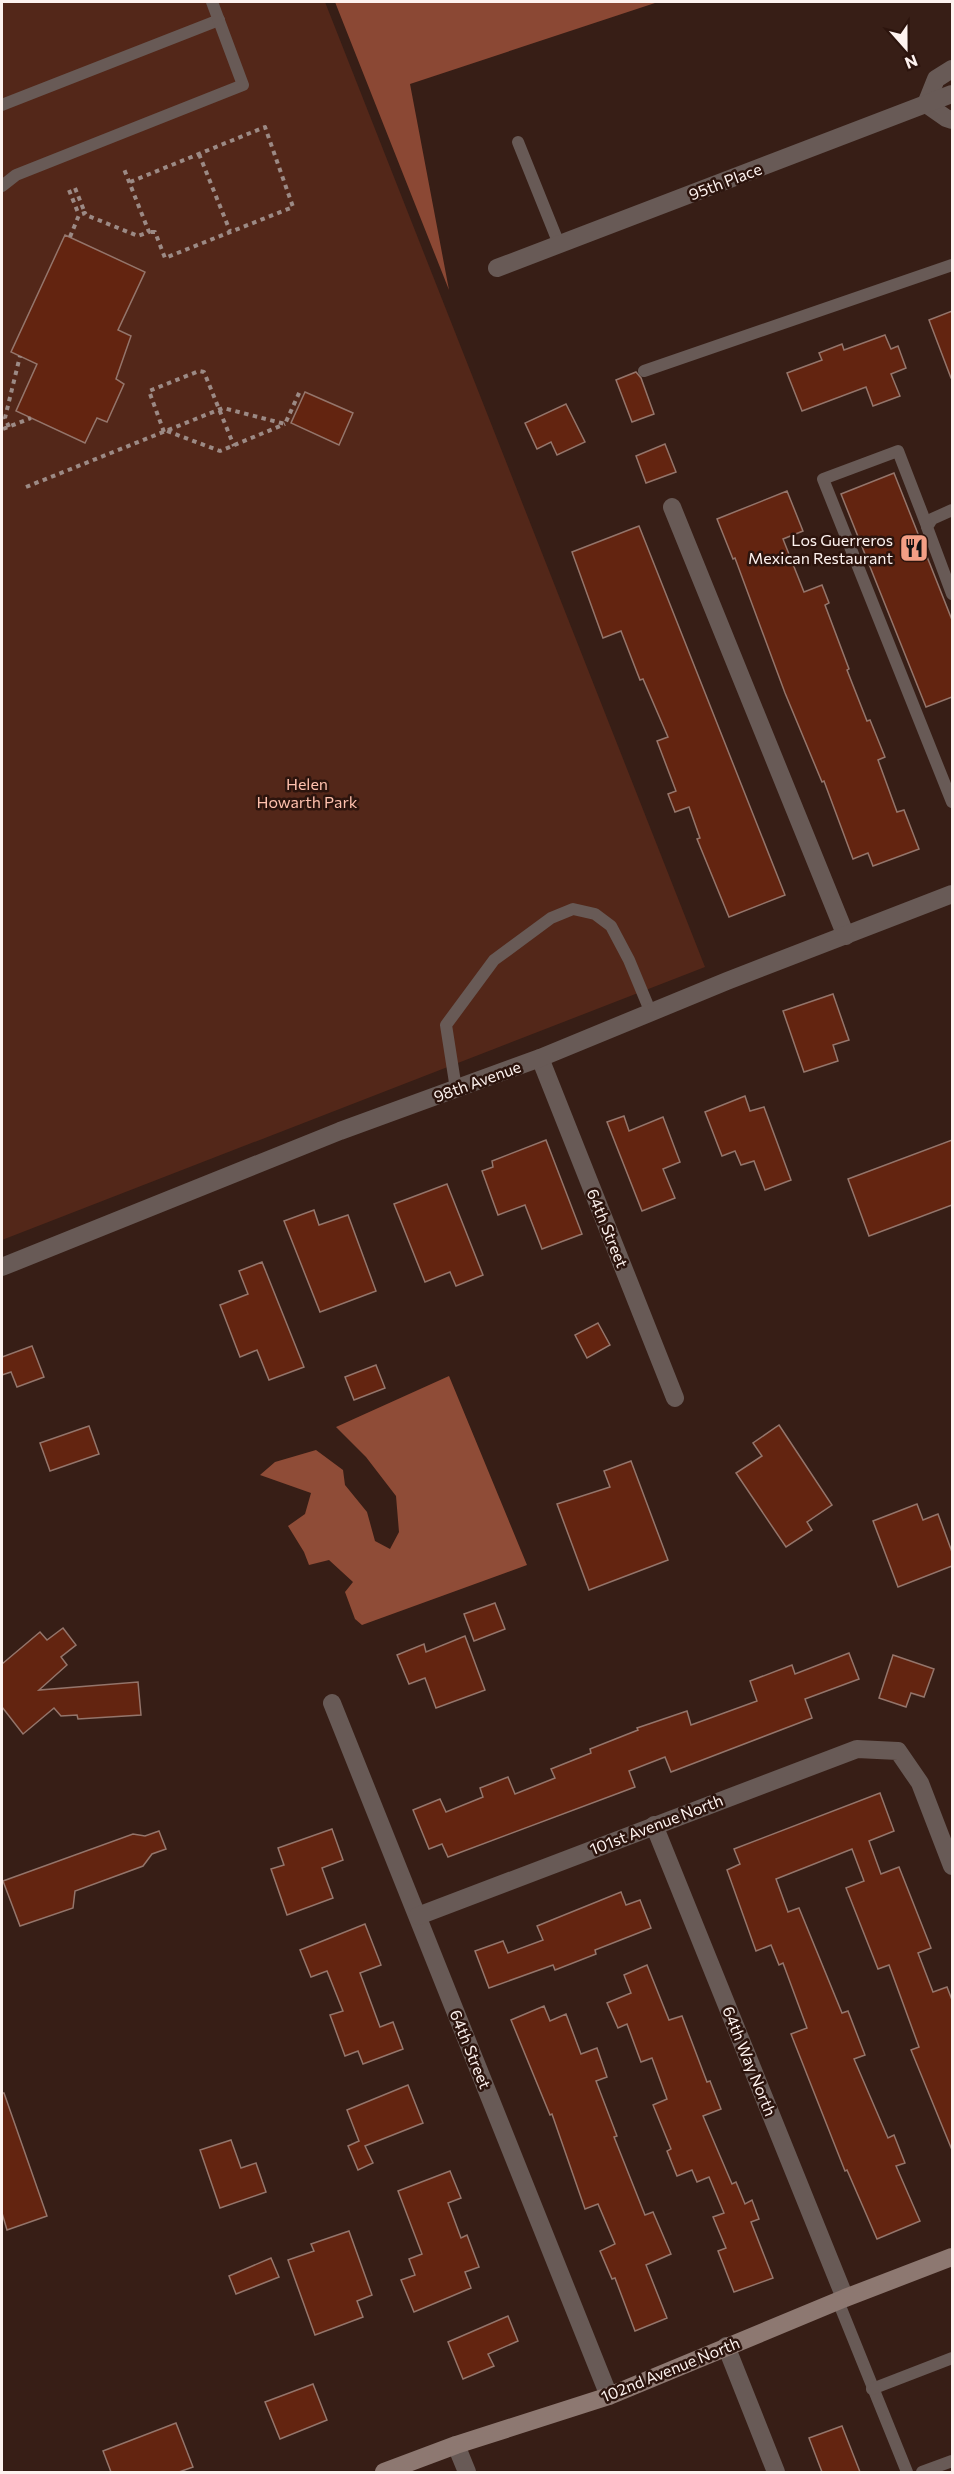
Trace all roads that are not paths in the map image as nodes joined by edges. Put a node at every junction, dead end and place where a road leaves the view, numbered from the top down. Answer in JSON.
{"nodes":[{"id":1,"x":212,"y":2,"type":"edge"},
{"id":2,"x":219,"y":20,"type":"junction"},
{"id":3,"x":952,"y":69,"type":"edge"},
{"id":4,"x":952,"y":94,"type":"edge"},
{"id":5,"x":926,"y":104,"type":"junction"},
{"id":6,"x":2,"y":105,"type":"edge"},
{"id":7,"x":952,"y":120,"type":"edge"},
{"id":8,"x":518,"y":142,"type":"dead end"},
{"id":9,"x":2,"y":186,"type":"edge"},
{"id":10,"x":559,"y":244,"type":"junction"},
{"id":11,"x":952,"y":265,"type":"edge"},
{"id":12,"x":497,"y":268,"type":"dead end"},
{"id":13,"x":644,"y":371,"type":"dead end"},
{"id":14,"x":672,"y":507,"type":"dead end"},
{"id":15,"x":952,"y":510,"type":"edge"},
{"id":16,"x":927,"y":526,"type":"junction"},
{"id":17,"x":949,"y":577,"type":"edge"},
{"id":18,"x":952,"y":594,"type":"edge"},
{"id":19,"x":952,"y":802,"type":"edge"},
{"id":20,"x":952,"y":894,"type":"edge"},
{"id":21,"x":846,"y":936,"type":"junction"},
{"id":22,"x":651,"y":1013,"type":"junction"},
{"id":23,"x":540,"y":1058,"type":"junction"},
{"id":24,"x":456,"y":1089,"type":"junction"},
{"id":25,"x":2,"y":1266,"type":"edge"},
{"id":26,"x":675,"y":1398,"type":"dead end"},
{"id":27,"x":332,"y":1703,"type":"dead end"},
{"id":28,"x":654,"y":1824,"type":"junction"},
{"id":29,"x":952,"y":1866,"type":"edge"},
{"id":30,"x":418,"y":1916,"type":"junction"},
{"id":31,"x":952,"y":2257,"type":"edge"},
{"id":32,"x":841,"y":2299,"type":"junction"},
{"id":33,"x":726,"y":2346,"type":"junction"},
{"id":34,"x":952,"y":2358,"type":"edge"},
{"id":35,"x":872,"y":2389,"type":"junction"},
{"id":36,"x":609,"y":2396,"type":"junction"},
{"id":37,"x":456,"y":2445,"type":"junction"},
{"id":38,"x":952,"y":2461,"type":"edge"},
{"id":39,"x":384,"y":2472,"type":"edge"},
{"id":40,"x":466,"y":2472,"type":"edge"},
{"id":41,"x":776,"y":2472,"type":"edge"},
{"id":42,"x":907,"y":2472,"type":"edge"},
{"id":43,"x":922,"y":2472,"type":"edge"}],
"edges":[{"from":1,"to":2,"type":"lane"},
{"from":2,"to":6,"type":"lane"},
{"from":2,"to":9,"type":"lane"},
{"from":3,"to":5,"type":"street"},
{"from":4,"to":5,"type":"street","name":"95th Place"},
{"from":5,"to":7,"type":"street"},
{"from":5,"to":10,"type":"street","name":"95th Place"},
{"from":8,"to":10,"type":"lane"},
{"from":10,"to":12,"type":"street","name":"95th Place"},
{"from":11,"to":13,"type":"lane"},
{"from":14,"to":21,"type":"street"},
{"from":15,"to":16,"type":"lane"},
{"from":16,"to":17,"type":"lane"},
{"from":16,"to":19,"type":"lane"},
{"from":17,"to":18,"type":"lane"},
{"from":20,"to":21,"type":"street","name":"98th Avenue"},
{"from":21,"to":22,"type":"street","name":"98th Avenue"},
{"from":22,"to":23,"type":"street","name":"98th Avenue"},
{"from":22,"to":24,"type":"lane"},
{"from":23,"to":24,"type":"street","name":"98th Avenue"},
{"from":23,"to":26,"type":"street","name":"64th Street"},
{"from":24,"to":25,"type":"street","name":"98th Avenue"},
{"from":27,"to":30,"type":"street","name":"64th Street"},
{"from":28,"to":29,"type":"street","name":"101st Avenue North"},
{"from":28,"to":30,"type":"street","name":"101st Avenue North"},
{"from":28,"to":32,"type":"street","name":"64th Way North"},
{"from":30,"to":36,"type":"street","name":"64th Street"},
{"from":31,"to":32,"type":"street","name":"102nd Avenue North"},
{"from":32,"to":33,"type":"street","name":"102nd Avenue North"},
{"from":32,"to":35,"type":"lane"},
{"from":33,"to":36,"type":"street","name":"102nd Avenue North"},
{"from":33,"to":41,"type":"street"},
{"from":34,"to":35,"type":"lane"},
{"from":35,"to":42,"type":"lane"},
{"from":36,"to":37,"type":"street","name":"102nd Avenue North"},
{"from":37,"to":39,"type":"street","name":"102nd Avenue North"},
{"from":37,"to":40,"type":"street"},
{"from":38,"to":43,"type":"lane"}]}
